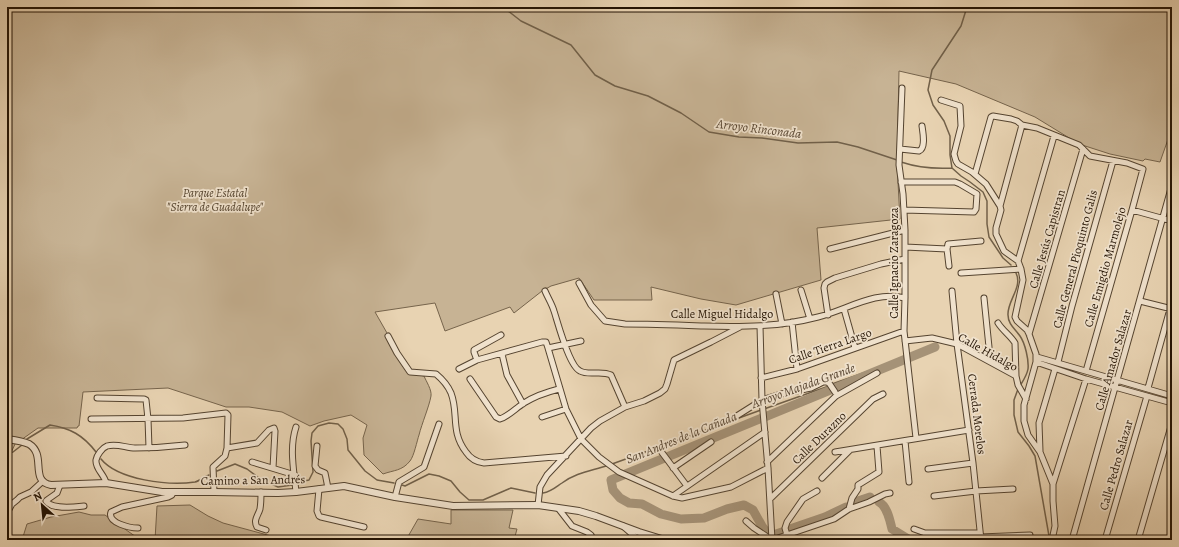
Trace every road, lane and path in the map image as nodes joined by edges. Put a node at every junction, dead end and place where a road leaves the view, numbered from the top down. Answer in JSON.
{"nodes":[{"id":1,"x":902,"y":88,"type":"dead end"},
{"id":2,"x":941,"y":100,"type":"dead end"},
{"id":3,"x":1022,"y":125,"type":"junction"},
{"id":4,"x":922,"y":126,"type":"dead end"},
{"id":5,"x":1054,"y":136,"type":"junction"},
{"id":6,"x":900,"y":149,"type":"junction"},
{"id":7,"x":1083,"y":149,"type":"junction"},
{"id":8,"x":1113,"y":161,"type":"junction"},
{"id":9,"x":975,"y":174,"type":"junction"},
{"id":10,"x":901,"y":182,"type":"junction"},
{"id":11,"x":1172,"y":185,"type":"edge"},
{"id":12,"x":1000,"y":206,"type":"junction"},
{"id":13,"x":904,"y":210,"type":"junction"},
{"id":14,"x":1132,"y":210,"type":"junction"},
{"id":15,"x":1163,"y":219,"type":"junction"},
{"id":16,"x":1172,"y":222,"type":"edge"},
{"id":17,"x":905,"y":230,"type":"junction"},
{"id":18,"x":981,"y":241,"type":"dead end"},
{"id":19,"x":905,"y":247,"type":"junction"},
{"id":20,"x":830,"y":249,"type":"dead end"},
{"id":21,"x":947,"y":249,"type":"junction"},
{"id":22,"x":905,"y":259,"type":"junction"},
{"id":23,"x":1018,"y":261,"type":"junction"},
{"id":24,"x":949,"y":266,"type":"dead end"},
{"id":25,"x":1021,"y":269,"type":"junction"},
{"id":26,"x":961,"y":274,"type":"dead end"},
{"id":27,"x":578,"y":283,"type":"dead end"},
{"id":28,"x":801,"y":290,"type":"dead end"},
{"id":29,"x":546,"y":291,"type":"dead end"},
{"id":30,"x":952,"y":291,"type":"dead end"},
{"id":31,"x":776,"y":294,"type":"dead end"},
{"id":32,"x":905,"y":298,"type":"junction"},
{"id":33,"x":984,"y":298,"type":"dead end"},
{"id":34,"x":1140,"y":300,"type":"junction"},
{"id":35,"x":1172,"y":302,"type":"edge"},
{"id":36,"x":844,"y":309,"type":"junction"},
{"id":37,"x":1171,"y":309,"type":"edge"},
{"id":38,"x":828,"y":315,"type":"junction"},
{"id":39,"x":810,"y":319,"type":"junction"},
{"id":40,"x":792,"y":322,"type":"junction"},
{"id":41,"x":998,"y":323,"type":"dead end"},
{"id":42,"x":782,"y":324,"type":"junction"},
{"id":43,"x":760,"y":326,"type":"junction"},
{"id":44,"x":741,"y":327,"type":"junction"},
{"id":45,"x":904,"y":331,"type":"junction"},
{"id":46,"x":1030,"y":334,"type":"junction"},
{"id":47,"x":501,"y":335,"type":"dead end"},
{"id":48,"x":388,"y":336,"type":"dead end"},
{"id":49,"x":581,"y":341,"type":"dead end"},
{"id":50,"x":905,"y":341,"type":"junction"},
{"id":51,"x":564,"y":344,"type":"junction"},
{"id":52,"x":958,"y":344,"type":"junction"},
{"id":53,"x":548,"y":348,"type":"junction"},
{"id":54,"x":855,"y":348,"type":"junction"},
{"id":55,"x":502,"y":354,"type":"junction"},
{"id":56,"x":477,"y":360,"type":"junction"},
{"id":57,"x":987,"y":360,"type":"junction"},
{"id":58,"x":1036,"y":360,"type":"junction"},
{"id":59,"x":1058,"y":362,"type":"junction"},
{"id":60,"x":459,"y":369,"type":"dead end"},
{"id":61,"x":797,"y":369,"type":"junction"},
{"id":62,"x":1055,"y":369,"type":"junction"},
{"id":63,"x":1086,"y":371,"type":"junction"},
{"id":64,"x":877,"y":373,"type":"dead end"},
{"id":65,"x":1016,"y":376,"type":"junction"},
{"id":66,"x":761,"y":378,"type":"junction"},
{"id":67,"x":470,"y":379,"type":"dead end"},
{"id":68,"x":1086,"y":379,"type":"junction"},
{"id":69,"x":1118,"y":380,"type":"junction"},
{"id":70,"x":1116,"y":387,"type":"junction"},
{"id":71,"x":1148,"y":388,"type":"junction"},
{"id":72,"x":559,"y":389,"type":"junction"},
{"id":73,"x":835,"y":392,"type":"dead end"},
{"id":74,"x":883,"y":394,"type":"dead end"},
{"id":75,"x":1147,"y":396,"type":"junction"},
{"id":76,"x":1172,"y":396,"type":"edge"},
{"id":77,"x":98,"y":398,"type":"dead end"},
{"id":78,"x":1026,"y":399,"type":"junction"},
{"id":79,"x":762,"y":400,"type":"junction"},
{"id":80,"x":1172,"y":403,"type":"edge"},
{"id":81,"x":523,"y":404,"type":"junction"},
{"id":82,"x":625,"y":407,"type":"junction"},
{"id":83,"x":566,"y":409,"type":"junction"},
{"id":84,"x":735,"y":417,"type":"dead end"},
{"id":85,"x":542,"y":418,"type":"dead end"},
{"id":86,"x":91,"y":419,"type":"dead end"},
{"id":87,"x":148,"y":419,"type":"junction"},
{"id":88,"x":1172,"y":423,"type":"edge"},
{"id":89,"x":439,"y":424,"type":"dead end"},
{"id":90,"x":296,"y":427,"type":"dead end"},
{"id":91,"x":969,"y":430,"type":"junction"},
{"id":92,"x":765,"y":432,"type":"junction"},
{"id":93,"x":916,"y":438,"type":"junction"},
{"id":94,"x":7,"y":439,"type":"edge"},
{"id":95,"x":581,"y":439,"type":"junction"},
{"id":96,"x":905,"y":441,"type":"junction"},
{"id":97,"x":711,"y":442,"type":"dead end"},
{"id":98,"x":185,"y":445,"type":"dead end"},
{"id":99,"x":318,"y":446,"type":"dead end"},
{"id":100,"x":876,"y":446,"type":"junction"},
{"id":101,"x":149,"y":448,"type":"junction"},
{"id":102,"x":226,"y":448,"type":"junction"},
{"id":103,"x":660,"y":450,"type":"dead end"},
{"id":104,"x":850,"y":450,"type":"junction"},
{"id":105,"x":835,"y":452,"type":"dead end"},
{"id":106,"x":1040,"y":452,"type":"junction"},
{"id":107,"x":566,"y":456,"type":"junction"},
{"id":108,"x":252,"y":462,"type":"dead end"},
{"id":109,"x":973,"y":463,"type":"junction"},
{"id":110,"x":768,"y":465,"type":"junction"},
{"id":111,"x":273,"y":468,"type":"junction"},
{"id":112,"x":673,"y":468,"type":"junction"},
{"id":113,"x":928,"y":469,"type":"dead end"},
{"id":114,"x":295,"y":475,"type":"junction"},
{"id":115,"x":822,"y":478,"type":"dead end"},
{"id":116,"x":43,"y":481,"type":"junction"},
{"id":117,"x":909,"y":482,"type":"dead end"},
{"id":118,"x":106,"y":483,"type":"junction"},
{"id":119,"x":1053,"y":484,"type":"junction"},
{"id":120,"x":60,"y":485,"type":"junction"},
{"id":121,"x":687,"y":486,"type":"junction"},
{"id":122,"x":328,"y":488,"type":"junction"},
{"id":123,"x":319,"y":489,"type":"junction"},
{"id":124,"x":1013,"y":489,"type":"dead end"},
{"id":125,"x":817,"y":491,"type":"dead end"},
{"id":126,"x":976,"y":491,"type":"junction"},
{"id":127,"x":173,"y":492,"type":"junction"},
{"id":128,"x":214,"y":492,"type":"junction"},
{"id":129,"x":261,"y":492,"type":"junction"},
{"id":130,"x":296,"y":492,"type":"junction"},
{"id":131,"x":890,"y":493,"type":"dead end"},
{"id":132,"x":673,"y":496,"type":"junction"},
{"id":133,"x":934,"y":496,"type":"dead end"},
{"id":134,"x":395,"y":497,"type":"junction"},
{"id":135,"x":770,"y":499,"type":"junction"},
{"id":136,"x":538,"y":505,"type":"junction"},
{"id":137,"x":84,"y":506,"type":"dead end"},
{"id":138,"x":558,"y":508,"type":"junction"},
{"id":139,"x":849,"y":509,"type":"junction"},
{"id":140,"x":7,"y":513,"type":"edge"},
{"id":141,"x":746,"y":521,"type":"dead end"},
{"id":142,"x":621,"y":525,"type":"junction"},
{"id":143,"x":364,"y":527,"type":"dead end"},
{"id":144,"x":138,"y":528,"type":"dead end"},
{"id":145,"x":914,"y":529,"type":"dead end"},
{"id":146,"x":266,"y":530,"type":"dead end"},
{"id":147,"x":591,"y":535,"type":"dead end"},
{"id":148,"x":787,"y":535,"type":"junction"},
{"id":149,"x":1030,"y":535,"type":"dead end"},
{"id":150,"x":980,"y":537,"type":"edge"},
{"id":151,"x":1010,"y":538,"type":"edge"},
{"id":152,"x":639,"y":540,"type":"edge"},
{"id":153,"x":666,"y":540,"type":"edge"},
{"id":154,"x":772,"y":540,"type":"edge"},
{"id":155,"x":1052,"y":540,"type":"edge"},
{"id":156,"x":1072,"y":540,"type":"edge"},
{"id":157,"x":1105,"y":540,"type":"edge"},
{"id":158,"x":1138,"y":540,"type":"edge"}],
"edges":[{"from":1,"to":6,"type":"street","name":"Calle Ignacio Zaragoza"},
{"from":2,"to":9,"type":"street"},
{"from":3,"to":5,"type":"street"},
{"from":3,"to":9,"type":"street"},
{"from":3,"to":12,"type":"street"},
{"from":4,"to":6,"type":"street"},
{"from":5,"to":7,"type":"street"},
{"from":5,"to":23,"type":"street"},
{"from":6,"to":10,"type":"street","name":"Calle Ignacio Zaragoza"},
{"from":7,"to":8,"type":"street"},
{"from":7,"to":46,"type":"street","name":"Calle Jesús Capistran"},
{"from":8,"to":14,"type":"street","name":"Calle Emigdio Marmolejo"},
{"from":8,"to":59,"type":"street","name":"Calle General Pioquinto Galis"},
{"from":9,"to":12,"type":"street"},
{"from":10,"to":13,"type":"street","name":"Calle Ignacio Zaragoza"},
{"from":10,"to":13,"type":"street"},
{"from":11,"to":15,"type":"street","name":"Calle Amador Salazar"},
{"from":12,"to":23,"type":"street"},
{"from":13,"to":17,"type":"street","name":"Calle Ignacio Zaragoza"},
{"from":14,"to":15,"type":"street"},
{"from":14,"to":63,"type":"street","name":"Calle Emigdio Marmolejo"},
{"from":15,"to":16,"type":"street"},
{"from":15,"to":34,"type":"street","name":"Calle Amador Salazar"},
{"from":17,"to":19,"type":"street","name":"Calle Ignacio Zaragoza"},
{"from":17,"to":20,"type":"street"},
{"from":18,"to":21,"type":"street"},
{"from":19,"to":21,"type":"street"},
{"from":19,"to":22,"type":"street","name":"Calle Ignacio Zaragoza"},
{"from":21,"to":24,"type":"street"},
{"from":22,"to":32,"type":"street","name":"Calle Ignacio Zaragoza"},
{"from":22,"to":38,"type":"street"},
{"from":23,"to":25,"type":"street"},
{"from":25,"to":26,"type":"street"},
{"from":25,"to":46,"type":"street"},
{"from":27,"to":44,"type":"street","name":"Calle Miguel Hidalgo"},
{"from":28,"to":39,"type":"street"},
{"from":29,"to":51,"type":"street"},
{"from":30,"to":52,"type":"street","name":"Cerrada Morelos"},
{"from":31,"to":42,"type":"street"},
{"from":32,"to":36,"type":"street","name":"Calle Miguel Hidalgo"},
{"from":32,"to":45,"type":"street","name":"Calle Ignacio Zaragoza"},
{"from":33,"to":57,"type":"street"},
{"from":34,"to":37,"type":"street"},
{"from":34,"to":69,"type":"street","name":"Calle Amador Salazar"},
{"from":35,"to":37,"type":"street"},
{"from":36,"to":38,"type":"street","name":"Calle Miguel Hidalgo"},
{"from":36,"to":54,"type":"street"},
{"from":37,"to":71,"type":"street"},
{"from":38,"to":39,"type":"street","name":"Calle Miguel Hidalgo"},
{"from":39,"to":40,"type":"street","name":"Calle Miguel Hidalgo"},
{"from":40,"to":42,"type":"street","name":"Calle Miguel Hidalgo"},
{"from":40,"to":61,"type":"street"},
{"from":41,"to":65,"type":"street"},
{"from":42,"to":43,"type":"street","name":"Calle Miguel Hidalgo"},
{"from":43,"to":44,"type":"street","name":"Calle Miguel Hidalgo"},
{"from":43,"to":66,"type":"street"},
{"from":44,"to":82,"type":"street"},
{"from":45,"to":50,"type":"street","name":"Calle Ignacio Zaragoza"},
{"from":45,"to":54,"type":"street","name":"Calle Tierra Largo"},
{"from":46,"to":58,"type":"street"},
{"from":47,"to":56,"type":"street"},
{"from":48,"to":107,"type":"street"},
{"from":49,"to":51,"type":"street"},
{"from":50,"to":52,"type":"street","name":"Calle Hidalgo"},
{"from":50,"to":93,"type":"street","name":"Calle Ignacio Zaragoza"},
{"from":51,"to":53,"type":"street"},
{"from":51,"to":82,"type":"street"},
{"from":52,"to":57,"type":"street","name":"Calle Hidalgo"},
{"from":52,"to":91,"type":"street","name":"Cerrada Morelos"},
{"from":53,"to":55,"type":"street"},
{"from":53,"to":72,"type":"street"},
{"from":54,"to":61,"type":"street","name":"Calle Tierra Largo"},
{"from":55,"to":56,"type":"street"},
{"from":55,"to":81,"type":"street"},
{"from":56,"to":60,"type":"street"},
{"from":57,"to":65,"type":"street","name":"Calle Hidalgo"},
{"from":58,"to":59,"type":"street"},
{"from":58,"to":62,"type":"street"},
{"from":58,"to":78,"type":"street"},
{"from":59,"to":63,"type":"street"},
{"from":61,"to":66,"type":"street","name":"Calle Tierra Largo"},
{"from":62,"to":68,"type":"street"},
{"from":62,"to":106,"type":"street"},
{"from":63,"to":69,"type":"street"},
{"from":64,"to":110,"type":"street"},
{"from":65,"to":78,"type":"street","name":"Calle Hidalgo"},
{"from":66,"to":79,"type":"street"},
{"from":67,"to":81,"type":"street"},
{"from":68,"to":70,"type":"street"},
{"from":68,"to":119,"type":"street"},
{"from":69,"to":70,"type":"street","name":"Calle Amador Salazar"},
{"from":69,"to":71,"type":"street"},
{"from":70,"to":75,"type":"street"},
{"from":70,"to":156,"type":"street","name":"Calle Amador Salazar"},
{"from":71,"to":76,"type":"street"},
{"from":72,"to":81,"type":"street"},
{"from":72,"to":83,"type":"street"},
{"from":73,"to":79,"type":"street"},
{"from":74,"to":135,"type":"street","name":"Calle Durazno"},
{"from":75,"to":80,"type":"street"},
{"from":75,"to":157,"type":"street","name":"Calle Pedro Salazar"},
{"from":77,"to":87,"type":"street"},
{"from":78,"to":106,"type":"street"},
{"from":79,"to":84,"type":"street"},
{"from":79,"to":92,"type":"street"},
{"from":82,"to":95,"type":"street"},
{"from":83,"to":85,"type":"street"},
{"from":83,"to":95,"type":"street"},
{"from":86,"to":87,"type":"street"},
{"from":87,"to":101,"type":"street"},
{"from":87,"to":102,"type":"street"},
{"from":88,"to":158,"type":"street"},
{"from":89,"to":134,"type":"street"},
{"from":90,"to":114,"type":"street"},
{"from":91,"to":93,"type":"street"},
{"from":91,"to":109,"type":"street","name":"Cerrada Morelos"},
{"from":92,"to":110,"type":"street"},
{"from":92,"to":121,"type":"street"},
{"from":93,"to":96,"type":"street"},
{"from":94,"to":116,"type":"street"},
{"from":95,"to":107,"type":"street"},
{"from":95,"to":132,"type":"street"},
{"from":96,"to":100,"type":"street"},
{"from":96,"to":117,"type":"street"},
{"from":97,"to":112,"type":"street"},
{"from":98,"to":101,"type":"street"},
{"from":99,"to":122,"type":"street"},
{"from":100,"to":104,"type":"street"},
{"from":100,"to":139,"type":"street"},
{"from":101,"to":118,"type":"street"},
{"from":102,"to":111,"type":"street"},
{"from":102,"to":128,"type":"street"},
{"from":103,"to":112,"type":"street"},
{"from":104,"to":105,"type":"street"},
{"from":104,"to":115,"type":"street"},
{"from":106,"to":119,"type":"street"},
{"from":107,"to":136,"type":"street"},
{"from":108,"to":111,"type":"street"},
{"from":109,"to":113,"type":"street"},
{"from":109,"to":126,"type":"street","name":"Cerrada Morelos"},
{"from":110,"to":132,"type":"street"},
{"from":110,"to":135,"type":"street"},
{"from":111,"to":114,"type":"street"},
{"from":112,"to":121,"type":"street"},
{"from":114,"to":130,"type":"street"},
{"from":116,"to":120,"type":"street","name":"Camino a San Andrés"},
{"from":116,"to":140,"type":"street"},
{"from":118,"to":120,"type":"street","name":"Camino a San Andrés"},
{"from":118,"to":127,"type":"street","name":"Camino a San Andrés"},
{"from":119,"to":155,"type":"street"},
{"from":120,"to":137,"type":"street"},
{"from":121,"to":132,"type":"street"},
{"from":122,"to":123,"type":"street","name":"Camino a San Andrés"},
{"from":122,"to":134,"type":"street","name":"Camino a San Andrés"},
{"from":123,"to":130,"type":"street","name":"Camino a San Andrés"},
{"from":123,"to":143,"type":"street"},
{"from":124,"to":126,"type":"street"},
{"from":125,"to":148,"type":"street"},
{"from":126,"to":133,"type":"street"},
{"from":126,"to":150,"type":"street","name":"Cerrada Morelos"},
{"from":127,"to":128,"type":"street","name":"Camino a San Andrés"},
{"from":127,"to":144,"type":"street"},
{"from":128,"to":129,"type":"street","name":"Camino a San Andrés"},
{"from":129,"to":130,"type":"street","name":"Camino a San Andrés"},
{"from":129,"to":146,"type":"street"},
{"from":131,"to":139,"type":"street"},
{"from":134,"to":136,"type":"street","name":"Camino a San Andrés"},
{"from":135,"to":154,"type":"street"},
{"from":136,"to":138,"type":"street","name":"Camino a San Andrés"},
{"from":138,"to":142,"type":"street","name":"Camino a San Andrés"},
{"from":138,"to":147,"type":"street"},
{"from":139,"to":148,"type":"street"},
{"from":141,"to":154,"type":"street"},
{"from":142,"to":152,"type":"street"},
{"from":142,"to":153,"type":"street","name":"Camino a San Andrés"},
{"from":145,"to":150,"type":"street"},
{"from":148,"to":154,"type":"street"},
{"from":149,"to":151,"type":"street"},
{"from":150,"to":151,"type":"street"}]}
